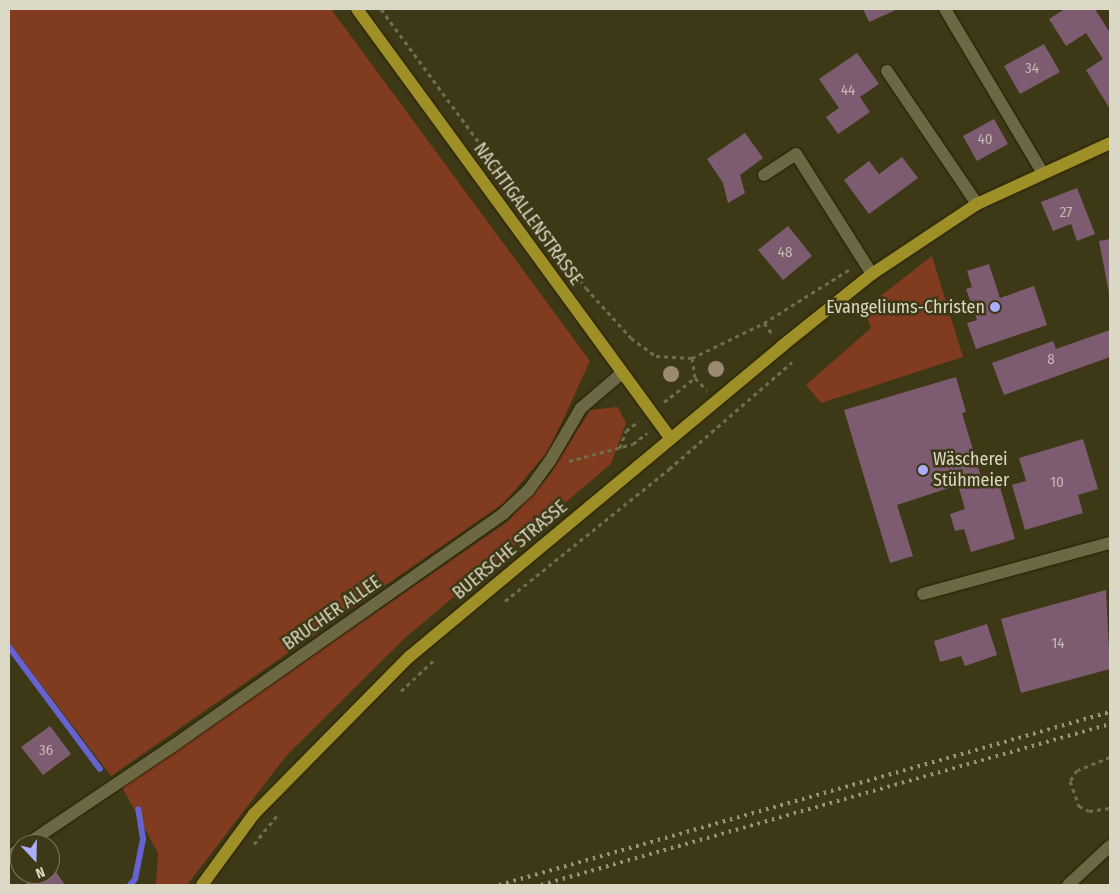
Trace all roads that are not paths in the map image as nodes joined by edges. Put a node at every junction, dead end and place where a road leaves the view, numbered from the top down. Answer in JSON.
{"nodes":[{"id":1,"x":357,"y":9,"type":"edge"},
{"id":2,"x":945,"y":9,"type":"edge"},
{"id":3,"x":887,"y":71,"type":"dead end"},
{"id":4,"x":1110,"y":143,"type":"edge"},
{"id":5,"x":1042,"y":172,"type":"junction"},
{"id":6,"x":764,"y":175,"type":"dead end"},
{"id":7,"x":977,"y":204,"type":"junction"},
{"id":8,"x":872,"y":274,"type":"junction"},
{"id":9,"x":622,"y":373,"type":"junction"},
{"id":10,"x":671,"y":439,"type":"junction"},
{"id":11,"x":1110,"y":543,"type":"edge"},
{"id":12,"x":923,"y":594,"type":"dead end"},
{"id":13,"x":42,"y":834,"type":"edge"},
{"id":14,"x":1110,"y":846,"type":"edge"},
{"id":15,"x":202,"y":885,"type":"edge"},
{"id":16,"x":1068,"y":885,"type":"edge"}],
"edges":[{"from":1,"to":9,"type":"main road","name":"NACHTIGALLENSTRASSE"},
{"from":2,"to":5,"type":"street"},
{"from":3,"to":7,"type":"street"},
{"from":4,"to":5,"type":"main road","name":"BUERSCHE STRASSE"},
{"from":5,"to":7,"type":"main road","name":"BUERSCHE STRASSE"},
{"from":6,"to":8,"type":"street"},
{"from":7,"to":8,"type":"main road","name":"BUERSCHE STRASSE"},
{"from":8,"to":10,"type":"main road","name":"BUERSCHE STRASSE"},
{"from":9,"to":10,"type":"main road","name":"NACHTIGALLENSTRASSE"},
{"from":9,"to":13,"type":"street","name":"BRUCHER ALLEE"},
{"from":10,"to":15,"type":"main road","name":"BUERSCHE STRASSE"},
{"from":11,"to":12,"type":"street"},
{"from":14,"to":16,"type":"street"}]}
